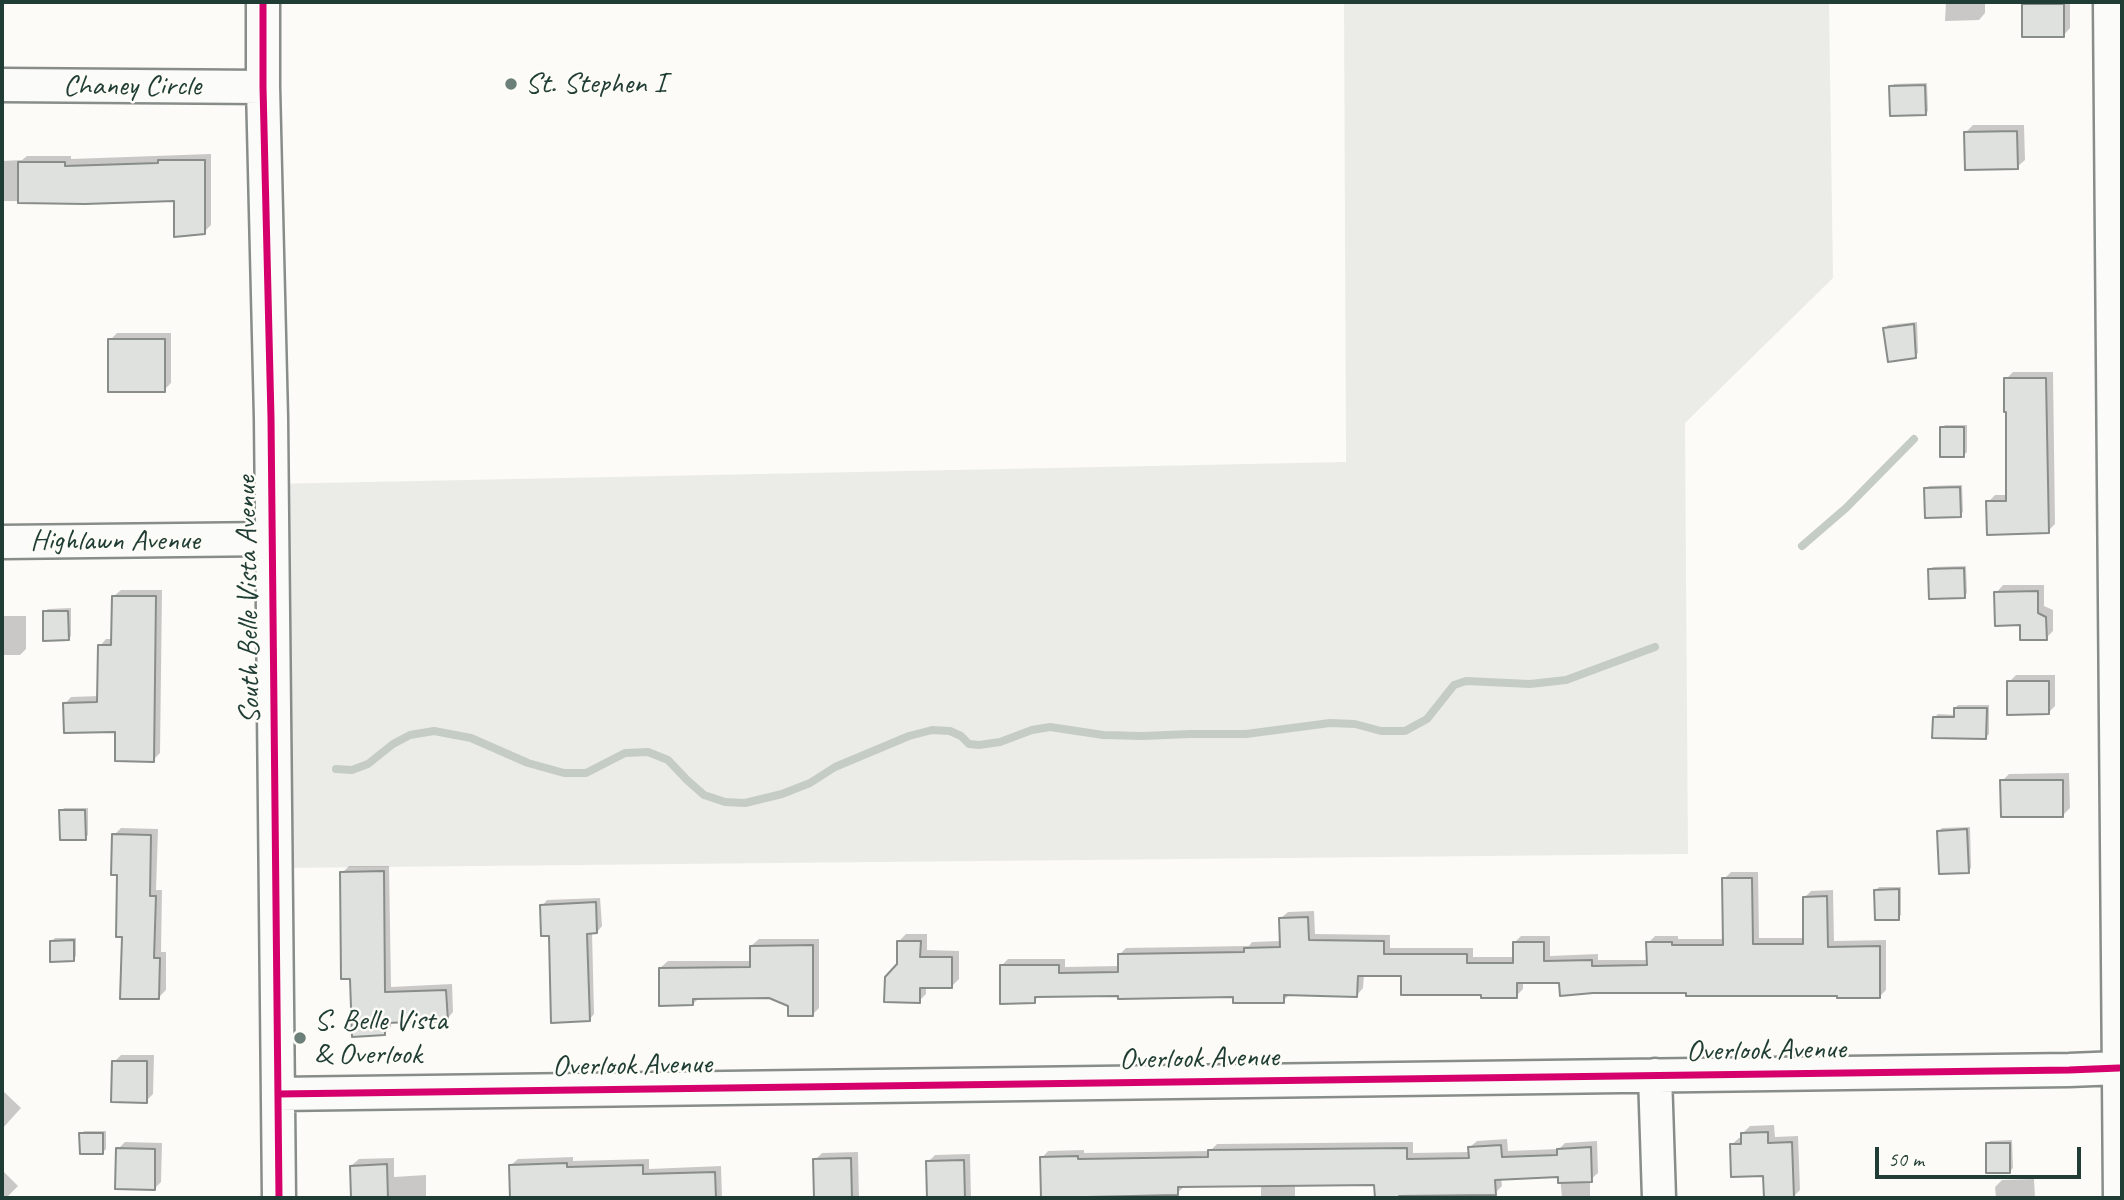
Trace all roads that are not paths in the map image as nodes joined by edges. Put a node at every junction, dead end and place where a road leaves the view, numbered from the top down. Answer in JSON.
{"nodes":[{"id":1,"x":263,"y":2,"type":"edge"},
{"id":2,"x":2110,"y":2,"type":"edge"},
{"id":3,"x":2,"y":85,"type":"edge"},
{"id":4,"x":263,"y":87,"type":"junction"},
{"id":5,"x":271,"y":539,"type":"junction"},
{"id":6,"x":2,"y":541,"type":"edge"},
{"id":7,"x":2119,"y":1068,"type":"junction"},
{"id":8,"x":1655,"y":1075,"type":"junction"},
{"id":9,"x":278,"y":1094,"type":"junction"},
{"id":10,"x":279,"y":1198,"type":"edge"},
{"id":11,"x":1659,"y":1198,"type":"edge"},
{"id":12,"x":2120,"y":1198,"type":"edge"}],
"edges":[{"from":1,"to":4,"type":"street","name":"South Belle Vista Avenue"},
{"from":2,"to":7,"type":"street"},
{"from":3,"to":4,"type":"street","name":"Chaney Circle"},
{"from":4,"to":5,"type":"street","name":"South Belle Vista Avenue"},
{"from":5,"to":6,"type":"street","name":"Highlawn Avenue"},
{"from":5,"to":9,"type":"street","name":"South Belle Vista Avenue"},
{"from":7,"to":8,"type":"street","name":"Overlook Avenue"},
{"from":7,"to":12,"type":"street"},
{"from":8,"to":9,"type":"street","name":"Overlook Avenue"},
{"from":8,"to":11,"type":"street"},
{"from":9,"to":10,"type":"street","name":"South Belle Vista Avenue"}]}
